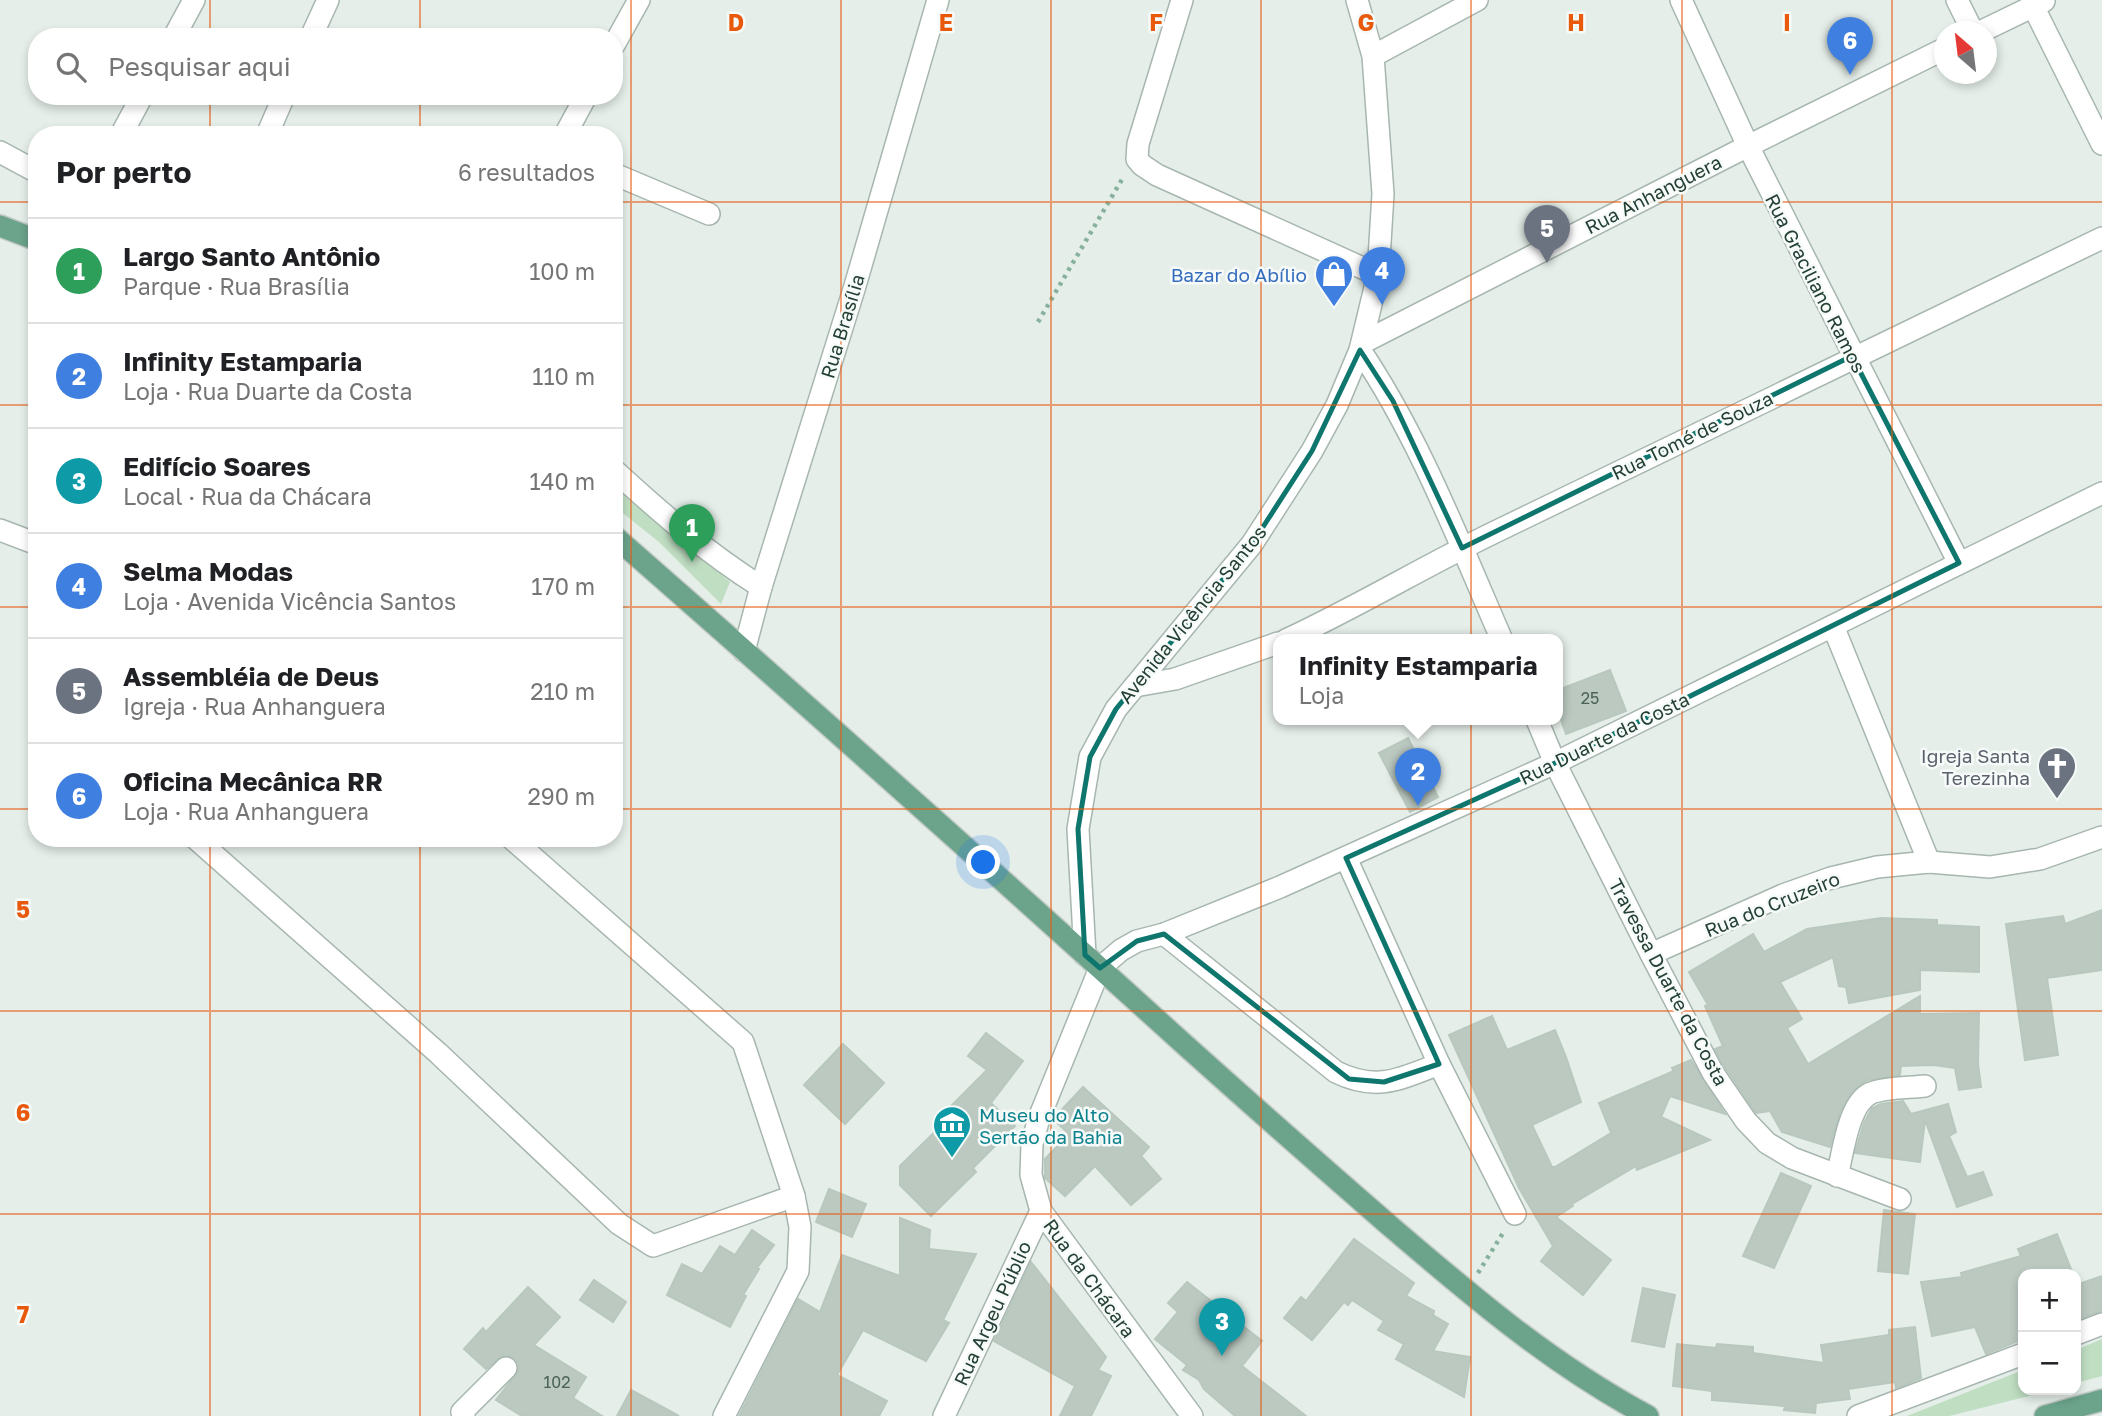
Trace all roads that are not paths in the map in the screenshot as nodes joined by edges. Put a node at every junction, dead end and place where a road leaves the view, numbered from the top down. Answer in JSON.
{"nodes":[{"id":1,"x":194,"y":0,"type":"edge"},
{"id":2,"x":328,"y":0,"type":"edge"},
{"id":3,"x":639,"y":0,"type":"edge"},
{"id":4,"x":938,"y":0,"type":"edge"},
{"id":5,"x":1182,"y":0,"type":"edge"},
{"id":6,"x":1357,"y":0,"type":"edge"},
{"id":7,"x":1476,"y":0,"type":"edge"},
{"id":8,"x":1681,"y":0,"type":"edge"},
{"id":9,"x":1957,"y":0,"type":"edge"},
{"id":10,"x":2039,"y":3,"type":"edge"},
{"id":11,"x":1968,"y":21,"type":"edge"},
{"id":12,"x":1997,"y":24,"type":"edge"},
{"id":13,"x":179,"y":28,"type":"edge"},
{"id":14,"x":315,"y":28,"type":"edge"},
{"id":15,"x":623,"y":29,"type":"edge"},
{"id":16,"x":1934,"y":54,"type":"edge"},
{"id":17,"x":1373,"y":56,"type":"junction"},
{"id":18,"x":137,"y":105,"type":"edge"},
{"id":19,"x":280,"y":105,"type":"edge"},
{"id":20,"x":581,"y":105,"type":"edge"},
{"id":21,"x":126,"y":126,"type":"edge"},
{"id":22,"x":271,"y":126,"type":"edge"},
{"id":23,"x":570,"y":126,"type":"edge"},
{"id":24,"x":2102,"y":144,"type":"edge"},
{"id":25,"x":1748,"y":146,"type":"junction"},
{"id":26,"x":0,"y":152,"type":"edge"},
{"id":27,"x":28,"y":168,"type":"edge"},
{"id":28,"x":623,"y":178,"type":"edge"},
{"id":29,"x":709,"y":214,"type":"dead end"},
{"id":30,"x":0,"y":226,"type":"edge"},
{"id":31,"x":28,"y":237,"type":"edge"},
{"id":32,"x":2102,"y":238,"type":"edge"},
{"id":33,"x":1378,"y":275,"type":"junction"},
{"id":34,"x":1361,"y":346,"type":"junction"},
{"id":35,"x":1852,"y":356,"type":"junction"},
{"id":36,"x":623,"y":478,"type":"edge"},
{"id":37,"x":2102,"y":493,"type":"edge"},
{"id":38,"x":0,"y":530,"type":"edge"},
{"id":39,"x":28,"y":541,"type":"edge"},
{"id":40,"x":623,"y":544,"type":"edge"},
{"id":41,"x":1462,"y":548,"type":"junction"},
{"id":42,"x":1959,"y":563,"type":"junction"},
{"id":43,"x":761,"y":587,"type":"junction"},
{"id":44,"x":1833,"y":626,"type":"junction"},
{"id":45,"x":1299,"y":634,"type":"edge"},
{"id":46,"x":1499,"y":634,"type":"edge"},
{"id":47,"x":1273,"y":645,"type":"edge"},
{"id":48,"x":744,"y":651,"type":"junction"},
{"id":49,"x":1135,"y":687,"type":"junction"},
{"id":50,"x":1539,"y":725,"type":"edge"},
{"id":51,"x":1555,"y":763,"type":"junction"},
{"id":52,"x":2102,"y":837,"type":"edge"},
{"id":53,"x":205,"y":847,"type":"edge"},
{"id":54,"x":521,"y":847,"type":"edge"},
{"id":55,"x":1346,"y":858,"type":"junction"},
{"id":56,"x":1929,"y":862,"type":"junction"},
{"id":57,"x":1164,"y":934,"type":"junction"},
{"id":58,"x":1651,"y":954,"type":"junction"},
{"id":59,"x":1092,"y":961,"type":"junction"},
{"id":60,"x":1438,"y":1063,"type":"junction"},
{"id":61,"x":1926,"y":1086,"type":"dead end"},
{"id":62,"x":1837,"y":1177,"type":"junction"},
{"id":63,"x":794,"y":1196,"type":"junction"},
{"id":64,"x":1900,"y":1199,"type":"dead end"},
{"id":65,"x":1041,"y":1211,"type":"junction"},
{"id":66,"x":1515,"y":1214,"type":"road end"},
{"id":67,"x":2102,"y":1324,"type":"edge"},
{"id":68,"x":2081,"y":1332,"type":"edge"},
{"id":69,"x":2018,"y":1355,"type":"edge"},
{"id":70,"x":506,"y":1368,"type":"dead end"},
{"id":71,"x":2102,"y":1400,"type":"edge"},
{"id":72,"x":1174,"y":1407,"type":"edge"},
{"id":73,"x":464,"y":1416,"type":"edge"},
{"id":74,"x":724,"y":1416,"type":"edge"},
{"id":75,"x":944,"y":1416,"type":"edge"},
{"id":76,"x":1192,"y":1416,"type":"edge"},
{"id":77,"x":1648,"y":1416,"type":"edge"},
{"id":78,"x":1858,"y":1416,"type":"edge"},
{"id":79,"x":2045,"y":1416,"type":"edge"}],
"edges":[{"from":1,"to":13,"type":"street"},
{"from":2,"to":14,"type":"street"},
{"from":3,"to":15,"type":"street"},
{"from":4,"to":43,"type":"street","name":"Rua Brasília"},
{"from":5,"to":33,"type":"street"},
{"from":6,"to":17,"type":"street","name":"Avenida Vicência Santos"},
{"from":7,"to":17,"type":"street"},
{"from":8,"to":25,"type":"street","name":"Rua Graciliano Ramos"},
{"from":9,"to":11,"type":"street"},
{"from":10,"to":12,"type":"street"},
{"from":10,"to":24,"type":"street"},
{"from":16,"to":25,"type":"street","name":"Rua Anhanguera"},
{"from":17,"to":33,"type":"street","name":"Avenida Vicência Santos"},
{"from":18,"to":21,"type":"street"},
{"from":19,"to":22,"type":"street"},
{"from":20,"to":23,"type":"street"},
{"from":25,"to":34,"type":"street","name":"Rua Anhanguera"},
{"from":25,"to":35,"type":"street","name":"Rua Graciliano Ramos"},
{"from":26,"to":27,"type":"street"},
{"from":28,"to":29,"type":"street"},
{"from":30,"to":31,"type":"main road"},
{"from":32,"to":35,"type":"street","name":"Rua Tomé de Souza"},
{"from":33,"to":34,"type":"street","name":"Avenida Vicência Santos"},
{"from":34,"to":41,"type":"street"},
{"from":34,"to":49,"type":"street","name":"Avenida Vicência Santos"},
{"from":35,"to":41,"type":"street","name":"Rua Tomé de Souza"},
{"from":35,"to":42,"type":"street","name":"Rua Graciliano Ramos"},
{"from":36,"to":43,"type":"street"},
{"from":37,"to":42,"type":"street","name":"Rua Duarte da Costa"},
{"from":38,"to":39,"type":"street"},
{"from":40,"to":48,"type":"main road"},
{"from":41,"to":45,"type":"street","name":"Rua Tomé de Souza"},
{"from":41,"to":46,"type":"street"},
{"from":42,"to":44,"type":"street","name":"Rua Duarte da Costa"},
{"from":43,"to":48,"type":"street","name":"Rua Brasília"},
{"from":44,"to":51,"type":"street","name":"Rua Duarte da Costa"},
{"from":44,"to":56,"type":"street"},
{"from":47,"to":49,"type":"street"},
{"from":48,"to":59,"type":"main road"},
{"from":49,"to":59,"type":"street","name":"Avenida Vicência Santos"},
{"from":50,"to":51,"type":"street","name":"Travessa Duarte da Costa"},
{"from":51,"to":55,"type":"street","name":"Rua Duarte da Costa"},
{"from":51,"to":58,"type":"street","name":"Travessa Duarte da Costa"},
{"from":52,"to":56,"type":"street","name":"Rua do Cruzeiro"},
{"from":53,"to":63,"type":"street"},
{"from":54,"to":63,"type":"street"},
{"from":55,"to":57,"type":"street","name":"Rua Duarte da Costa"},
{"from":55,"to":60,"type":"street"},
{"from":56,"to":58,"type":"street","name":"Rua do Cruzeiro"},
{"from":57,"to":59,"type":"street","name":"Rua Duarte da Costa"},
{"from":57,"to":60,"type":"street"},
{"from":58,"to":62,"type":"street","name":"Travessa Duarte da Costa"},
{"from":59,"to":65,"type":"street","name":"Rua da Chácara"},
{"from":59,"to":77,"type":"main road"},
{"from":60,"to":66,"type":"street"},
{"from":61,"to":62,"type":"street"},
{"from":62,"to":64,"type":"street","name":"Travessa Duarte da Costa"},
{"from":63,"to":74,"type":"street"},
{"from":65,"to":72,"type":"street","name":"Rua da Chácara"},
{"from":65,"to":75,"type":"street","name":"Rua Argeu Públio"},
{"from":67,"to":68,"type":"street"},
{"from":69,"to":78,"type":"street"},
{"from":70,"to":73,"type":"street"},
{"from":71,"to":79,"type":"main road"},
{"from":72,"to":76,"type":"street","name":"Rua da Chácara"}]}
